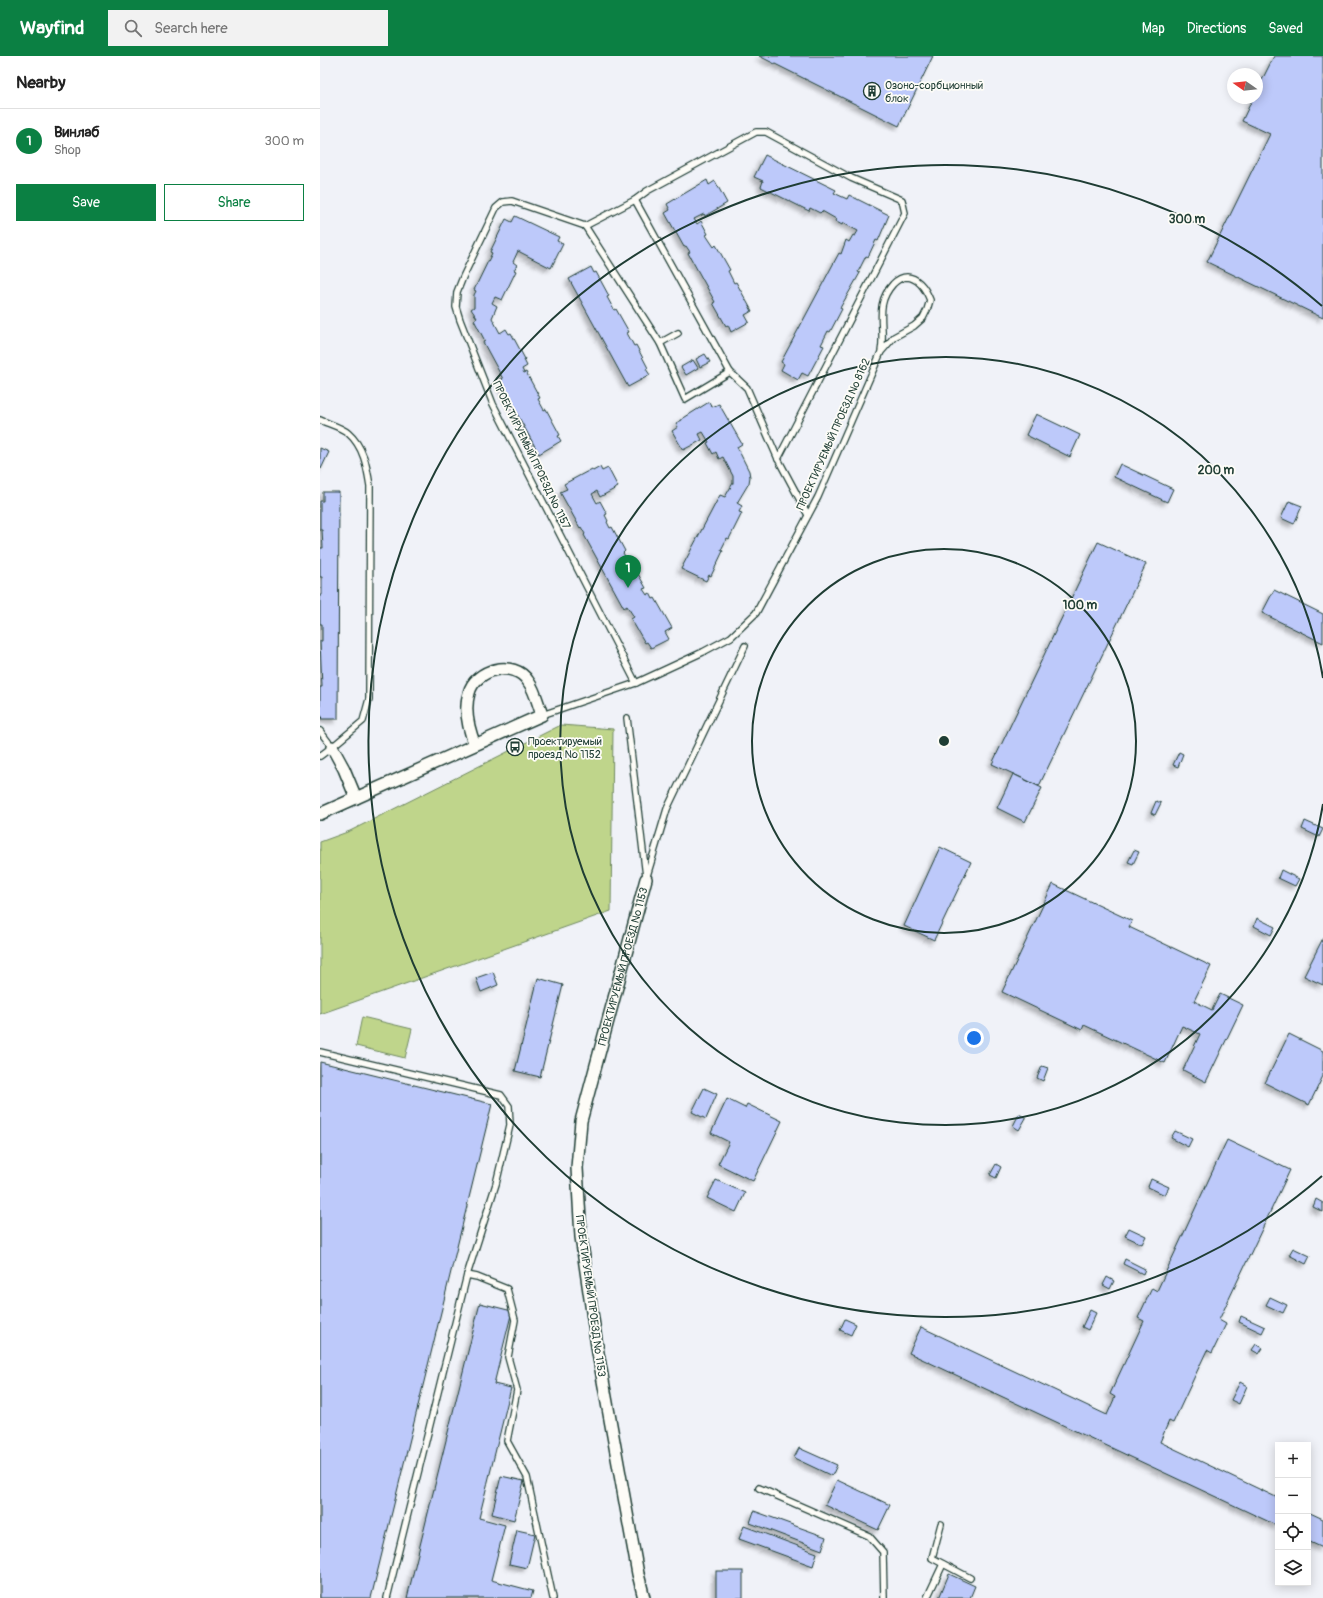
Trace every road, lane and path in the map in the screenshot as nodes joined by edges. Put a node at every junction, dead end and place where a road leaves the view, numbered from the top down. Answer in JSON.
{"nodes":[{"id":1,"x":635,"y":200,"type":"junction"},
{"id":2,"x":586,"y":226,"type":"junction"},
{"id":3,"x":678,"y":333,"type":"dead end"},
{"id":4,"x":660,"y":342,"type":"junction"},
{"id":5,"x":881,"y":352,"type":"junction"},
{"id":6,"x":730,"y":372,"type":"junction"},
{"id":7,"x":320,"y":420,"type":"edge"},
{"id":8,"x":778,"y":459,"type":"junction"},
{"id":9,"x":808,"y":515,"type":"junction"},
{"id":10,"x":745,"y":646,"type":"dead end"},
{"id":11,"x":636,"y":683,"type":"junction"},
{"id":12,"x":542,"y":715,"type":"junction"},
{"id":13,"x":627,"y":718,"type":"dead end"},
{"id":14,"x":320,"y":731,"type":"edge"},
{"id":15,"x":475,"y":744,"type":"junction"},
{"id":16,"x":332,"y":747,"type":"junction"},
{"id":17,"x":320,"y":756,"type":"edge"},
{"id":18,"x":356,"y":798,"type":"junction"},
{"id":19,"x":320,"y":814,"type":"edge"},
{"id":20,"x":646,"y":879,"type":"junction"},
{"id":21,"x":320,"y":1052,"type":"edge"},
{"id":22,"x":467,"y":1275,"type":"junction"},
{"id":23,"x":759,"y":1488,"type":"dead end"},
{"id":24,"x":941,"y":1524,"type":"dead end"},
{"id":25,"x":943,"y":1564,"type":"junction"},
{"id":26,"x":970,"y":1578,"type":"dead end"},
{"id":27,"x":387,"y":1598,"type":"edge"},
{"id":28,"x":553,"y":1598,"type":"edge"},
{"id":29,"x":644,"y":1598,"type":"edge"},
{"id":30,"x":884,"y":1598,"type":"edge"},
{"id":31,"x":927,"y":1598,"type":"edge"}],
"edges":[{"from":1,"to":2,"type":"lane"},
{"from":1,"to":6,"type":"lane"},
{"from":1,"to":8,"type":"lane"},
{"from":2,"to":4,"type":"lane"},
{"from":2,"to":11,"type":"lane","name":"ПРОЕКТИРУЕМЫЙ ПРОЕЗД № 1157"},
{"from":3,"to":4,"type":"lane"},
{"from":4,"to":6,"type":"lane"},
{"from":5,"to":5,"type":"lane","name":"ПРОЕКТИРУЕМЫЙ ПРОЕЗД № 8162"},
{"from":5,"to":9,"type":"lane","name":"ПРОЕКТИРУЕМЫЙ ПРОЕЗД № 8162"},
{"from":6,"to":8,"type":"lane"},
{"from":7,"to":16,"type":"lane"},
{"from":8,"to":9,"type":"lane"},
{"from":9,"to":11,"type":"lane","name":"ПРОЕКТИРУЕМЫЙ ПРОЕЗД № 8162"},
{"from":10,"to":20,"type":"lane"},
{"from":11,"to":12,"type":"lane","name":"ПРОЕКТИРУЕМЫЙ ПРОЕЗД № 8162"},
{"from":12,"to":15,"type":"street"},
{"from":12,"to":15,"type":"street"},
{"from":13,"to":20,"type":"lane"},
{"from":14,"to":16,"type":"lane"},
{"from":15,"to":18,"type":"street"},
{"from":16,"to":17,"type":"lane"},
{"from":16,"to":18,"type":"street"},
{"from":18,"to":19,"type":"street"},
{"from":20,"to":29,"type":"street","name":"ПРОЕКТИРУЕМЫЙ ПРОЕЗД № 1153"},
{"from":21,"to":22,"type":"lane"},
{"from":22,"to":27,"type":"lane"},
{"from":22,"to":28,"type":"lane"},
{"from":23,"to":30,"type":"lane"},
{"from":24,"to":25,"type":"lane"},
{"from":25,"to":26,"type":"lane"},
{"from":25,"to":31,"type":"lane"}]}
